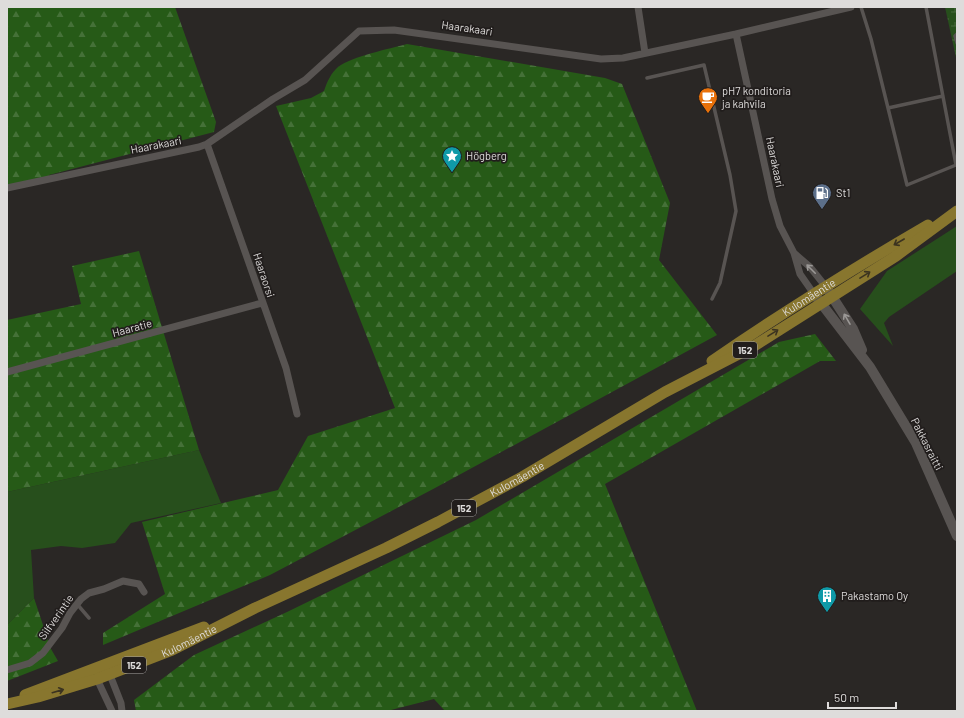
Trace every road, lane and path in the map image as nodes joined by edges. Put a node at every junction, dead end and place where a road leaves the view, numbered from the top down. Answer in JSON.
{"nodes":[{"id":1,"x":638,"y":7,"type":"edge"},
{"id":2,"x":851,"y":7,"type":"edge"},
{"id":3,"x":861,"y":7,"type":"edge"},
{"id":4,"x":926,"y":7,"type":"edge"},
{"id":5,"x":736,"y":34,"type":"junction"},
{"id":6,"x":957,"y":34,"type":"edge"},
{"id":7,"x":957,"y":43,"type":"edge"},
{"id":8,"x":645,"y":53,"type":"junction"},
{"id":9,"x":647,"y":78,"type":"dead end"},
{"id":10,"x":943,"y":96,"type":"junction"},
{"id":11,"x":888,"y":108,"type":"junction"},
{"id":12,"x":207,"y":144,"type":"junction"},
{"id":13,"x":7,"y":188,"type":"edge"},
{"id":14,"x":957,"y":210,"type":"edge"},
{"id":15,"x":794,"y":253,"type":"junction"},
{"id":16,"x":829,"y":292,"type":"junction"},
{"id":17,"x":818,"y":298,"type":"junction"},
{"id":18,"x":712,"y":299,"type":"dead end"},
{"id":19,"x":262,"y":304,"type":"junction"},
{"id":20,"x":870,"y":367,"type":"junction"},
{"id":21,"x":7,"y":372,"type":"edge"},
{"id":22,"x":297,"y":414,"type":"dead end"},
{"id":23,"x":957,"y":536,"type":"edge"},
{"id":24,"x":144,"y":592,"type":"dead end"},
{"id":25,"x":77,"y":604,"type":"junction"},
{"id":26,"x":255,"y":608,"type":"junction"},
{"id":27,"x":89,"y":618,"type":"dead end"},
{"id":28,"x":99,"y":667,"type":"junction"},
{"id":29,"x":7,"y":670,"type":"edge"},
{"id":30,"x":110,"y":675,"type":"junction"},
{"id":31,"x":97,"y":679,"type":"junction"},
{"id":32,"x":7,"y":704,"type":"edge"},
{"id":33,"x":112,"y":711,"type":"edge"},
{"id":34,"x":122,"y":711,"type":"edge"}],
"edges":[{"from":1,"to":8,"type":"street"},
{"from":2,"to":5,"type":"street"},
{"from":3,"to":11,"type":"lane"},
{"from":4,"to":10,"type":"lane"},
{"from":5,"to":8,"type":"street","name":"Haarakaari"},
{"from":5,"to":15,"type":"street","name":"Haarakaari"},
{"from":6,"to":7,"type":"lane"},
{"from":8,"to":12,"type":"street","name":"Haarakaari"},
{"from":9,"to":18,"type":"lane"},
{"from":10,"to":11,"type":"lane"},
{"from":10,"to":11,"type":"lane"},
{"from":12,"to":13,"type":"street","name":"Haarakaari"},
{"from":12,"to":19,"type":"street","name":"Haaraorsi"},
{"from":14,"to":16,"type":"main road","name":"Kulomäentie","number":"152"},
{"from":16,"to":15,"type":"street","name":"Haarakaari","one_way":true},
{"from":15,"to":17,"type":"street","name":"Haarakaari"},
{"from":16,"to":17,"type":"main road","name":"Kulomäentie","number":"152"},
{"from":20,"to":16,"type":"street","name":"Pakkasraitti","one_way":true},
{"from":17,"to":20,"type":"street","name":"Pakkasraitti"},
{"from":17,"to":26,"type":"main road","name":"Kulomäentie","number":"152"},
{"from":19,"to":21,"type":"street","name":"Haaratie"},
{"from":19,"to":22,"type":"street","name":"Haaraorsi"},
{"from":20,"to":23,"type":"street","name":"Pakkasraitti"},
{"from":24,"to":25,"type":"street","name":"Silfverintie"},
{"from":25,"to":27,"type":"lane"},
{"from":25,"to":29,"type":"street","name":"Silfverintie"},
{"from":26,"to":28,"type":"main road","name":"Kulomäentie","number":"152"},
{"from":26,"to":30,"type":"main road","name":"Kulomäentie","number":"152"},
{"from":28,"to":30,"type":"street"},
{"from":28,"to":31,"type":"street"},
{"from":28,"to":32,"type":"main road","name":"Kulomäentie","number":"152"},
{"from":30,"to":31,"type":"main road","name":"Kulomäentie","number":"152"},
{"from":30,"to":34,"type":"street"},
{"from":32,"to":31,"type":"main road","name":"Kulomäentie","number":"152","one_way":true},
{"from":31,"to":33,"type":"street"}]}
